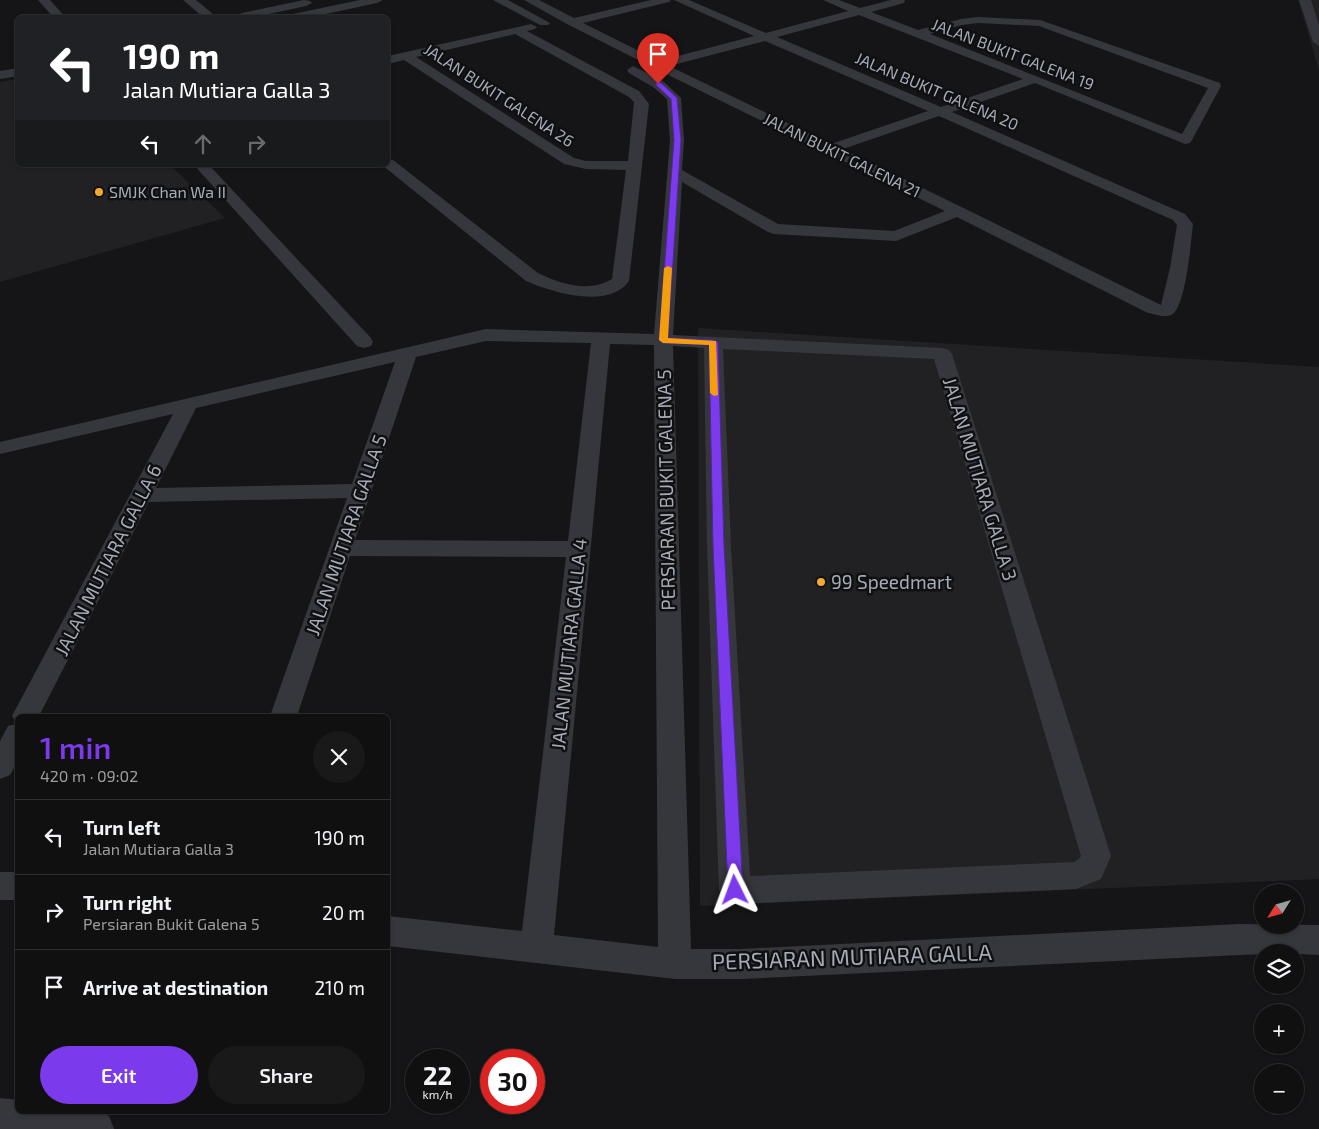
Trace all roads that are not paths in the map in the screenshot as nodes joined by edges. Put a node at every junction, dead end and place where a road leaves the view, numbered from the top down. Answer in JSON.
{"nodes":[{"id":1,"x":44,"y":0,"type":"edge"},
{"id":2,"x":190,"y":0,"type":"edge"},
{"id":3,"x":320,"y":0,"type":"edge"},
{"id":4,"x":377,"y":0,"type":"edge"},
{"id":5,"x":499,"y":0,"type":"edge"},
{"id":6,"x":530,"y":0,"type":"edge"},
{"id":7,"x":665,"y":0,"type":"edge"},
{"id":8,"x":680,"y":0,"type":"edge"},
{"id":9,"x":829,"y":0,"type":"edge"},
{"id":10,"x":1305,"y":0,"type":"edge"},
{"id":11,"x":900,"y":1,"type":"edge"},
{"id":12,"x":858,"y":12,"type":"junction"},
{"id":13,"x":58,"y":15,"type":"edge"},
{"id":14,"x":207,"y":15,"type":"edge"},
{"id":15,"x":247,"y":15,"type":"edge"},
{"id":16,"x":303,"y":15,"type":"edge"},
{"id":17,"x":560,"y":28,"type":"junction"},
{"id":18,"x":516,"y":30,"type":"junction"},
{"id":19,"x":918,"y":34,"type":"junction"},
{"id":20,"x":764,"y":36,"type":"junction"},
{"id":21,"x":1319,"y":42,"type":"edge"},
{"id":22,"x":406,"y":56,"type":"junction"},
{"id":23,"x":390,"y":60,"type":"edge"},
{"id":24,"x":618,"y":62,"type":"dead end"},
{"id":25,"x":657,"y":65,"type":"junction"},
{"id":26,"x":635,"y":71,"type":"junction"},
{"id":27,"x":15,"y":72,"type":"edge"},
{"id":28,"x":0,"y":75,"type":"edge"},
{"id":29,"x":1035,"y":79,"type":"junction"},
{"id":30,"x":941,"y":111,"type":"junction"},
{"id":31,"x":830,"y":149,"type":"junction"},
{"id":32,"x":390,"y":165,"type":"edge"},
{"id":33,"x":633,"y":166,"type":"junction"},
{"id":34,"x":203,"y":167,"type":"edge"},
{"id":35,"x":675,"y":172,"type":"junction"},
{"id":36,"x":958,"y":211,"type":"junction"},
{"id":37,"x":1154,"y":309,"type":"joint"},
{"id":38,"x":601,"y":338,"type":"junction"},
{"id":39,"x":663,"y":340,"type":"junction"},
{"id":40,"x":364,"y":342,"type":"dead end"},
{"id":41,"x":713,"y":342,"type":"junction"},
{"id":42,"x":408,"y":353,"type":"junction"},
{"id":43,"x":189,"y":403,"type":"junction"},
{"id":44,"x":0,"y":448,"type":"edge"},
{"id":45,"x":361,"y":491,"type":"junction"},
{"id":46,"x":142,"y":495,"type":"junction"},
{"id":47,"x":342,"y":548,"type":"junction"},
{"id":48,"x":579,"y":549,"type":"junction"},
{"id":49,"x":27,"y":714,"type":"edge"},
{"id":50,"x":284,"y":714,"type":"edge"},
{"id":51,"x":15,"y":740,"type":"edge"},
{"id":52,"x":0,"y":767,"type":"edge"},
{"id":53,"x":0,"y":886,"type":"edge"},
{"id":54,"x":15,"y":886,"type":"edge"},
{"id":55,"x":390,"y":931,"type":"edge"},
{"id":56,"x":1319,"y":940,"type":"edge"},
{"id":57,"x":536,"y":949,"type":"junction"},
{"id":58,"x":675,"y":964,"type":"junction"},
{"id":59,"x":0,"y":1116,"type":"edge"},
{"id":60,"x":96,"y":1129,"type":"edge"}],
"edges":[{"from":1,"to":13,"type":"street"},
{"from":2,"to":14,"type":"street"},
{"from":3,"to":15,"type":"street"},
{"from":4,"to":16,"type":"street"},
{"from":5,"to":17,"type":"street"},
{"from":6,"to":17,"type":"street","name":"JALAN BUKIT GALENA 21"},
{"from":7,"to":17,"type":"street"},
{"from":8,"to":20,"type":"street","name":"JALAN BUKIT GALENA 20"},
{"from":9,"to":12,"type":"street","name":"JALAN BUKIT GALENA 19"},
{"from":10,"to":21,"type":"street"},
{"from":11,"to":12,"type":"street"},
{"from":12,"to":19,"type":"street","name":"JALAN BUKIT GALENA 19"},
{"from":12,"to":20,"type":"street"},
{"from":17,"to":18,"type":"street"},
{"from":17,"to":25,"type":"street","name":"JALAN BUKIT GALENA 21"},
{"from":18,"to":22,"type":"street"},
{"from":18,"to":33,"type":"street"},
{"from":19,"to":29,"type":"street","name":"JALAN BUKIT GALENA 19"},
{"from":19,"to":29,"type":"street","name":"JALAN BUKIT GALENA 19"},
{"from":20,"to":25,"type":"street"},
{"from":20,"to":30,"type":"street","name":"JALAN BUKIT GALENA 20"},
{"from":22,"to":23,"type":"street"},
{"from":22,"to":33,"type":"street","name":"JALAN BUKIT GALENA 26"},
{"from":24,"to":26,"type":"street","name":"PERSIARAN BUKIT GALENA 5"},
{"from":25,"to":26,"type":"street"},
{"from":25,"to":31,"type":"street","name":"JALAN BUKIT GALENA 21"},
{"from":26,"to":35,"type":"street","name":"PERSIARAN BUKIT GALENA 5"},
{"from":27,"to":28,"type":"street"},
{"from":29,"to":30,"type":"street"},
{"from":30,"to":31,"type":"street"},
{"from":30,"to":37,"type":"street","name":"JALAN BUKIT GALENA 20"},
{"from":31,"to":36,"type":"street","name":"JALAN BUKIT GALENA 21"},
{"from":32,"to":33,"type":"street"},
{"from":34,"to":40,"type":"street"},
{"from":35,"to":36,"type":"street"},
{"from":35,"to":39,"type":"street","name":"PERSIARAN BUKIT GALENA 5"},
{"from":36,"to":37,"type":"street","name":"JALAN BUKIT GALENA 21"},
{"from":38,"to":39,"type":"street","name":"JALAN MUTIARA GALLA 3"},
{"from":38,"to":42,"type":"street","name":"JALAN MUTIARA GALLA 3"},
{"from":38,"to":48,"type":"street","name":"JALAN MUTIARA GALLA 4"},
{"from":39,"to":41,"type":"street","name":"JALAN MUTIARA GALLA 3"},
{"from":39,"to":58,"type":"street","name":"PERSIARAN BUKIT GALENA 5"},
{"from":41,"to":41,"type":"street","name":"JALAN MUTIARA GALLA 3"},
{"from":42,"to":43,"type":"street","name":"JALAN MUTIARA GALLA 3"},
{"from":42,"to":45,"type":"street","name":"JALAN MUTIARA GALLA 5"},
{"from":43,"to":44,"type":"street","name":"JALAN MUTIARA GALLA 3"},
{"from":43,"to":46,"type":"street","name":"JALAN MUTIARA GALLA 6"},
{"from":45,"to":46,"type":"street"},
{"from":45,"to":47,"type":"street","name":"JALAN MUTIARA GALLA 5"},
{"from":46,"to":49,"type":"street","name":"JALAN MUTIARA GALLA 6"},
{"from":47,"to":48,"type":"street"},
{"from":47,"to":50,"type":"street","name":"JALAN MUTIARA GALLA 5"},
{"from":48,"to":57,"type":"street","name":"JALAN MUTIARA GALLA 4"},
{"from":51,"to":52,"type":"street"},
{"from":53,"to":54,"type":"street"},
{"from":55,"to":57,"type":"street","name":"PERSIARAN MUTIARA GALLA"},
{"from":56,"to":58,"type":"street","name":"PERSIARAN MUTIARA GALLA"},
{"from":57,"to":58,"type":"street","name":"PERSIARAN MUTIARA GALLA"},
{"from":59,"to":60,"type":"street"}]}
